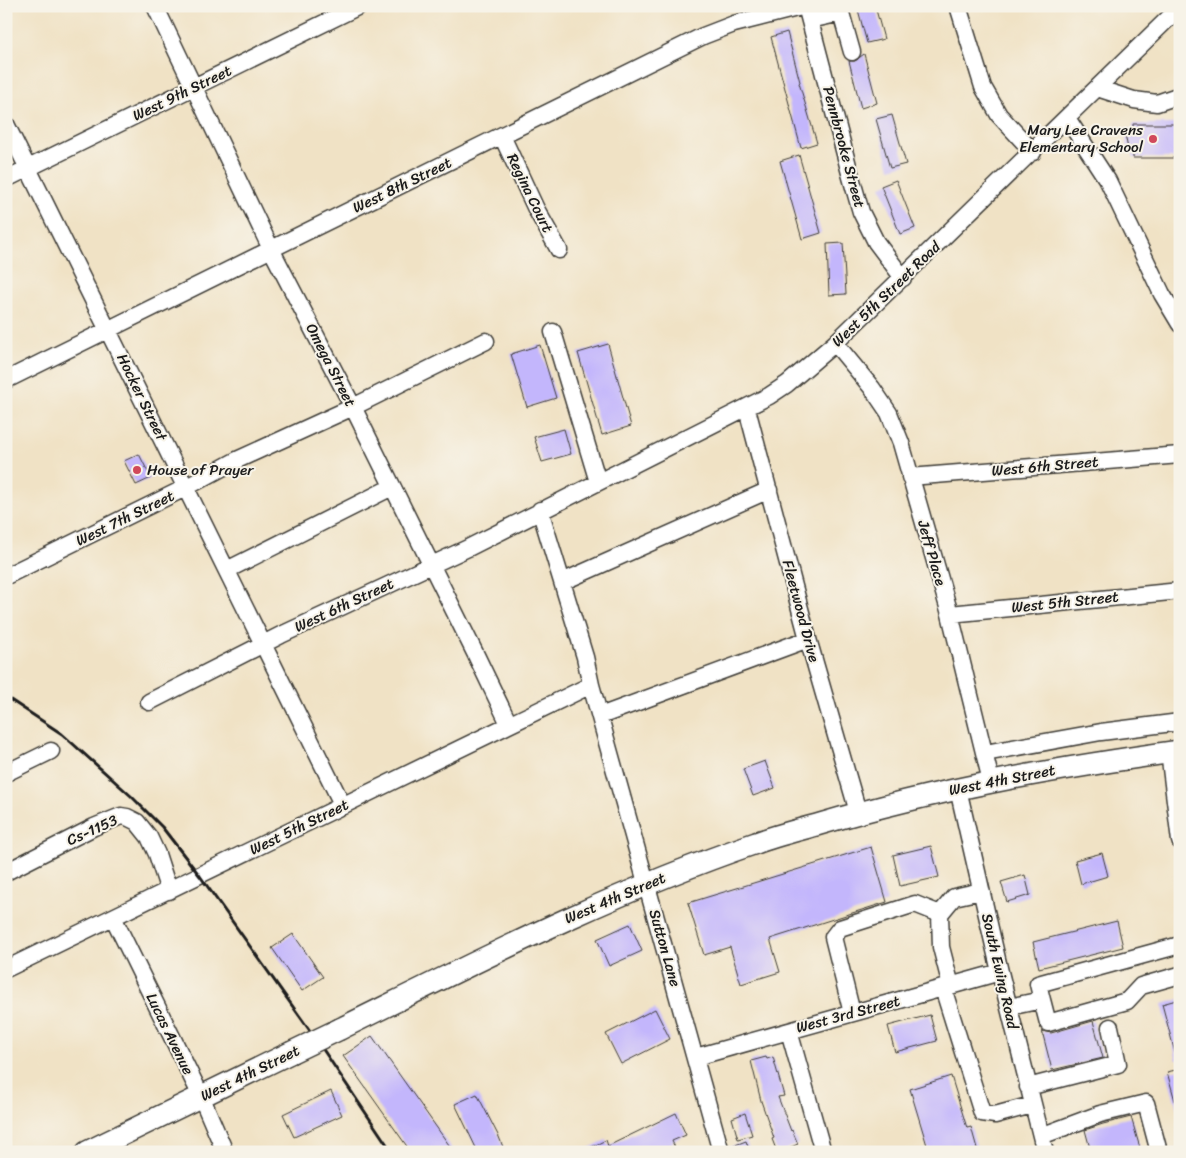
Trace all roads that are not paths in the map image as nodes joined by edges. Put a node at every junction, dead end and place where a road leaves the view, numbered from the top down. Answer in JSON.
{"nodes":[{"id":1,"x":155,"y":6,"type":"edge"},
{"id":2,"x":358,"y":6,"type":"edge"},
{"id":3,"x":958,"y":6,"type":"edge"},
{"id":4,"x":1180,"y":7,"type":"edge"},
{"id":5,"x":840,"y":10,"type":"edge"},
{"id":6,"x":807,"y":11,"type":"edge"},
{"id":7,"x":852,"y":52,"type":"dead end"},
{"id":8,"x":193,"y":87,"type":"junction"},
{"id":9,"x":1097,"y":88,"type":"junction"},
{"id":10,"x":1180,"y":95,"type":"edge"},
{"id":11,"x":1067,"y":118,"type":"junction"},
{"id":12,"x":6,"y":124,"type":"edge"},
{"id":13,"x":502,"y":136,"type":"junction"},
{"id":14,"x":1033,"y":152,"type":"junction"},
{"id":15,"x":28,"y":169,"type":"junction"},
{"id":16,"x":6,"y":180,"type":"edge"},
{"id":17,"x":271,"y":249,"type":"junction"},
{"id":18,"x":559,"y":250,"type":"dead end"},
{"id":19,"x":903,"y":278,"type":"junction"},
{"id":20,"x":1180,"y":324,"type":"edge"},
{"id":21,"x":108,"y":329,"type":"junction"},
{"id":22,"x":553,"y":332,"type":"dead end"},
{"id":23,"x":486,"y":341,"type":"dead end"},
{"id":24,"x":835,"y":343,"type":"junction"},
{"id":25,"x":6,"y":380,"type":"edge"},
{"id":26,"x":353,"y":407,"type":"junction"},
{"id":27,"x":747,"y":409,"type":"junction"},
{"id":28,"x":1180,"y":455,"type":"edge"},
{"id":29,"x":910,"y":477,"type":"junction"},
{"id":30,"x":598,"y":482,"type":"junction"},
{"id":31,"x":392,"y":487,"type":"junction"},
{"id":32,"x":185,"y":488,"type":"junction"},
{"id":33,"x":769,"y":490,"type":"junction"},
{"id":34,"x":540,"y":510,"type":"junction"},
{"id":35,"x":430,"y":564,"type":"junction"},
{"id":36,"x":227,"y":570,"type":"junction"},
{"id":37,"x":7,"y":573,"type":"edge"},
{"id":38,"x":562,"y":582,"type":"junction"},
{"id":39,"x":1180,"y":591,"type":"edge"},
{"id":40,"x":950,"y":614,"type":"junction"},
{"id":41,"x":808,"y":640,"type":"junction"},
{"id":42,"x":264,"y":644,"type":"junction"},
{"id":43,"x":591,"y":685,"type":"junction"},
{"id":44,"x":148,"y":702,"type":"dead end"},
{"id":45,"x":600,"y":716,"type":"junction"},
{"id":46,"x":1180,"y":722,"type":"edge"},
{"id":47,"x":509,"y":724,"type":"junction"},
{"id":48,"x":51,"y":751,"type":"dead end"},
{"id":49,"x":1174,"y":751,"type":"edge"},
{"id":50,"x":985,"y":753,"type":"junction"},
{"id":51,"x":6,"y":773,"type":"edge"},
{"id":52,"x":991,"y":781,"type":"junction"},
{"id":53,"x":1176,"y":787,"type":"edge"},
{"id":54,"x":958,"y":788,"type":"junction"},
{"id":55,"x":343,"y":806,"type":"junction"},
{"id":56,"x":858,"y":812,"type":"junction"},
{"id":57,"x":1179,"y":836,"type":"edge"},
{"id":58,"x":6,"y":872,"type":"edge"},
{"id":59,"x":647,"y":884,"type":"junction"},
{"id":60,"x":169,"y":891,"type":"junction"},
{"id":61,"x":981,"y":891,"type":"junction"},
{"id":62,"x":940,"y":914,"type":"junction"},
{"id":63,"x":113,"y":917,"type":"junction"},
{"id":64,"x":1180,"y":945,"type":"edge"},
{"id":65,"x":6,"y":969,"type":"edge"},
{"id":66,"x":1000,"y":972,"type":"junction"},
{"id":67,"x":1180,"y":975,"type":"edge"},
{"id":68,"x":947,"y":987,"type":"junction"},
{"id":69,"x":1042,"y":1000,"type":"junction"},
{"id":70,"x":1008,"y":1007,"type":"junction"},
{"id":71,"x":852,"y":1013,"type":"junction"},
{"id":72,"x":1110,"y":1027,"type":"dead end"},
{"id":73,"x":790,"y":1030,"type":"junction"},
{"id":74,"x":696,"y":1056,"type":"junction"},
{"id":75,"x":1028,"y":1087,"type":"junction"},
{"id":76,"x":201,"y":1096,"type":"junction"},
{"id":77,"x":1032,"y":1105,"type":"junction"},
{"id":78,"x":1043,"y":1144,"type":"edge"},
{"id":79,"x":87,"y":1152,"type":"edge"},
{"id":80,"x":225,"y":1152,"type":"edge"},
{"id":81,"x":721,"y":1152,"type":"edge"},
{"id":82,"x":823,"y":1152,"type":"edge"},
{"id":83,"x":1159,"y":1152,"type":"edge"}],
"edges":[{"from":1,"to":8,"type":"street","name":"Omega Street"},
{"from":2,"to":8,"type":"street","name":"West 9th Street"},
{"from":3,"to":14,"type":"street"},
{"from":4,"to":9,"type":"street","name":"West 5th Street Road"},
{"from":5,"to":6,"type":"street","name":"West 8th Street"},
{"from":5,"to":7,"type":"street"},
{"from":6,"to":13,"type":"street","name":"West 8th Street"},
{"from":6,"to":19,"type":"street","name":"Pennbrooke Street"},
{"from":8,"to":15,"type":"street","name":"West 9th Street"},
{"from":8,"to":17,"type":"street","name":"Omega Street"},
{"from":9,"to":10,"type":"street"},
{"from":9,"to":11,"type":"street","name":"West 5th Street Road"},
{"from":11,"to":14,"type":"street","name":"West 5th Street Road"},
{"from":11,"to":20,"type":"street"},
{"from":12,"to":15,"type":"street","name":"Hocker Street"},
{"from":13,"to":17,"type":"street","name":"West 8th Street"},
{"from":13,"to":18,"type":"street","name":"Regina Court"},
{"from":14,"to":19,"type":"street","name":"West 5th Street Road"},
{"from":15,"to":16,"type":"street","name":"West 9th Street"},
{"from":15,"to":21,"type":"street","name":"Hocker Street"},
{"from":17,"to":21,"type":"street","name":"West 8th Street"},
{"from":17,"to":26,"type":"street","name":"Omega Street"},
{"from":19,"to":24,"type":"street","name":"West 5th Street Road"},
{"from":21,"to":25,"type":"street","name":"West 8th Street"},
{"from":21,"to":32,"type":"street","name":"Hocker Street"},
{"from":22,"to":30,"type":"street"},
{"from":23,"to":26,"type":"street","name":"West 7th Street"},
{"from":24,"to":27,"type":"street","name":"West 5th Street Road"},
{"from":24,"to":29,"type":"street","name":"Jeff Place"},
{"from":26,"to":31,"type":"street","name":"Omega Street"},
{"from":26,"to":32,"type":"street","name":"West 7th Street"},
{"from":27,"to":30,"type":"street","name":"West 5th Street Road"},
{"from":27,"to":33,"type":"street","name":"Fleetwood Drive"},
{"from":28,"to":29,"type":"street","name":"West 6th Street"},
{"from":29,"to":40,"type":"street","name":"Jeff Place"},
{"from":30,"to":34,"type":"street","name":"West 5th Street Road"},
{"from":31,"to":35,"type":"street","name":"Omega Street"},
{"from":31,"to":36,"type":"street"},
{"from":32,"to":36,"type":"street","name":"Hocker Street"},
{"from":32,"to":37,"type":"street","name":"West 7th Street"},
{"from":33,"to":38,"type":"street"},
{"from":33,"to":41,"type":"street","name":"Fleetwood Drive"},
{"from":34,"to":35,"type":"street","name":"West 6th Street"},
{"from":34,"to":38,"type":"street"},
{"from":35,"to":42,"type":"street","name":"West 6th Street"},
{"from":35,"to":47,"type":"street","name":"Omega Street"},
{"from":36,"to":42,"type":"street","name":"Hocker Street"},
{"from":38,"to":43,"type":"street"},
{"from":39,"to":40,"type":"street","name":"West 5th Street"},
{"from":40,"to":50,"type":"street","name":"Jeff Place"},
{"from":41,"to":45,"type":"street"},
{"from":41,"to":56,"type":"street","name":"Fleetwood Drive"},
{"from":42,"to":44,"type":"street","name":"West 6th Street"},
{"from":42,"to":55,"type":"street","name":"Hocker Street"},
{"from":43,"to":45,"type":"street","name":"Sutton Lane"},
{"from":43,"to":47,"type":"street","name":"West 5th Street"},
{"from":45,"to":59,"type":"street","name":"Sutton Lane"},
{"from":46,"to":50,"type":"street","name":"West 4th Street"},
{"from":47,"to":55,"type":"street","name":"West 5th Street"},
{"from":48,"to":51,"type":"street"},
{"from":49,"to":52,"type":"main road","name":"West 4th Street"},
{"from":49,"to":53,"type":"street"},
{"from":50,"to":52,"type":"street","name":"Jeff Place"},
{"from":52,"to":54,"type":"main road","name":"West 4th Street"},
{"from":53,"to":57,"type":"street"},
{"from":54,"to":56,"type":"main road","name":"West 4th Street"},
{"from":54,"to":61,"type":"street","name":"South Ewing Road"},
{"from":55,"to":60,"type":"street","name":"West 5th Street"},
{"from":56,"to":59,"type":"main road","name":"West 4th Street"},
{"from":58,"to":60,"type":"street","name":"Cs-1153"},
{"from":59,"to":74,"type":"street","name":"Sutton Lane"},
{"from":59,"to":76,"type":"main road","name":"West 4th Street","bridge":true},
{"from":60,"to":63,"type":"street","name":"West 5th Street"},
{"from":61,"to":62,"type":"street"},
{"from":61,"to":66,"type":"street","name":"South Ewing Road"},
{"from":62,"to":68,"type":"street"},
{"from":62,"to":71,"type":"street"},
{"from":63,"to":65,"type":"street","name":"West 5th Street"},
{"from":63,"to":76,"type":"street","name":"Lucas Avenue"},
{"from":64,"to":69,"type":"street"},
{"from":66,"to":68,"type":"street","name":"West 3rd Street"},
{"from":66,"to":70,"type":"street","name":"South Ewing Road"},
{"from":67,"to":69,"type":"street"},
{"from":68,"to":71,"type":"street","name":"West 3rd Street"},
{"from":68,"to":77,"type":"street"},
{"from":69,"to":70,"type":"street"},
{"from":70,"to":75,"type":"street","name":"South Ewing Road"},
{"from":71,"to":73,"type":"street","name":"West 3rd Street"},
{"from":72,"to":75,"type":"street"},
{"from":73,"to":74,"type":"street","name":"West 3rd Street"},
{"from":73,"to":82,"type":"street"},
{"from":74,"to":81,"type":"street","name":"Sutton Lane"},
{"from":75,"to":77,"type":"street","name":"South Ewing Road"},
{"from":76,"to":79,"type":"main road","name":"West 4th Street"},
{"from":76,"to":80,"type":"street","name":"Lucas Avenue"},
{"from":77,"to":78,"type":"street","name":"South Ewing Road"},
{"from":78,"to":83,"type":"street"}]}
